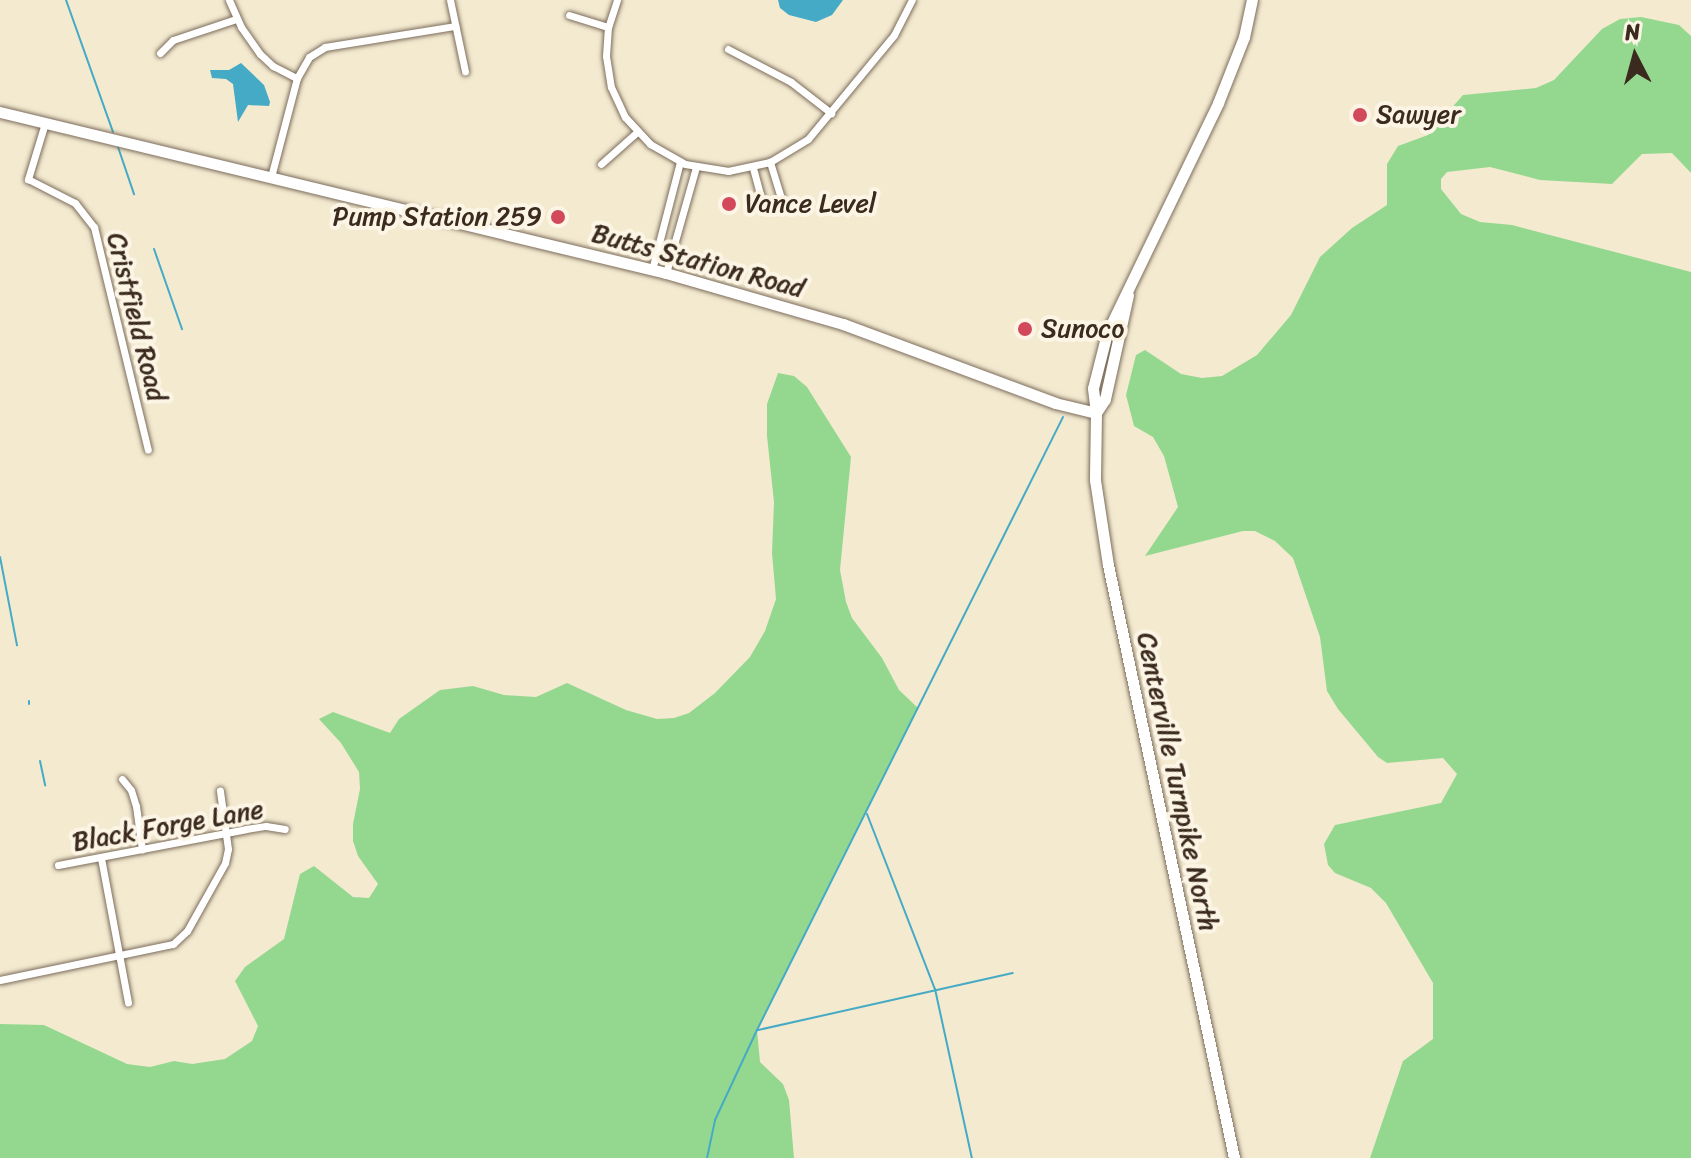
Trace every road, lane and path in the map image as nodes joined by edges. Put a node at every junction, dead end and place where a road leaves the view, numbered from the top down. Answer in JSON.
{"nodes":[{"id":1,"x":229,"y":0,"type":"edge"},
{"id":2,"x":450,"y":0,"type":"edge"},
{"id":3,"x":617,"y":0,"type":"edge"},
{"id":4,"x":912,"y":0,"type":"edge"},
{"id":5,"x":1252,"y":0,"type":"edge"},
{"id":6,"x":569,"y":15,"type":"dead end"},
{"id":7,"x":236,"y":19,"type":"junction"},
{"id":8,"x":455,"y":26,"type":"junction"},
{"id":9,"x":608,"y":27,"type":"junction"},
{"id":10,"x":728,"y":49,"type":"dead end"},
{"id":11,"x":160,"y":53,"type":"dead end"},
{"id":12,"x":465,"y":71,"type":"dead end"},
{"id":13,"x":297,"y":78,"type":"junction"},
{"id":14,"x":0,"y":112,"type":"edge"},
{"id":15,"x":831,"y":113,"type":"junction"},
{"id":16,"x":45,"y":123,"type":"junction"},
{"id":17,"x":637,"y":132,"type":"junction"},
{"id":18,"x":680,"y":162,"type":"junction"},
{"id":19,"x":770,"y":162,"type":"junction"},
{"id":20,"x":601,"y":164,"type":"dead end"},
{"id":21,"x":696,"y":167,"type":"junction"},
{"id":22,"x":753,"y":168,"type":"junction"},
{"id":23,"x":271,"y":177,"type":"junction"},
{"id":24,"x":652,"y":270,"type":"junction"},
{"id":25,"x":666,"y":273,"type":"junction"},
{"id":26,"x":1096,"y":413,"type":"junction"},
{"id":27,"x":148,"y":450,"type":"dead end"},
{"id":28,"x":122,"y":779,"type":"dead end"},
{"id":29,"x":220,"y":791,"type":"dead end"},
{"id":30,"x":285,"y":829,"type":"dead end"},
{"id":31,"x":226,"y":832,"type":"junction"},
{"id":32,"x":142,"y":850,"type":"junction"},
{"id":33,"x":101,"y":858,"type":"junction"},
{"id":34,"x":58,"y":865,"type":"dead end"},
{"id":35,"x":119,"y":956,"type":"junction"},
{"id":36,"x":0,"y":980,"type":"edge"},
{"id":37,"x":128,"y":1002,"type":"dead end"},
{"id":38,"x":1234,"y":1158,"type":"edge"}],
"edges":[{"from":1,"to":7,"type":"street"},
{"from":2,"to":8,"type":"street"},
{"from":3,"to":9,"type":"street"},
{"from":4,"to":15,"type":"street"},
{"from":5,"to":26,"type":"main road","name":"Centerville Turnpike North"},
{"from":6,"to":9,"type":"street"},
{"from":7,"to":11,"type":"street"},
{"from":7,"to":13,"type":"street"},
{"from":8,"to":12,"type":"street"},
{"from":8,"to":13,"type":"street"},
{"from":9,"to":17,"type":"street"},
{"from":10,"to":15,"type":"street"},
{"from":13,"to":23,"type":"street"},
{"from":14,"to":16,"type":"main road","name":"Butts Station Road"},
{"from":15,"to":19,"type":"street"},
{"from":16,"to":23,"type":"main road","name":"Butts Station Road"},
{"from":16,"to":27,"type":"street","name":"Cristfield Road"},
{"from":17,"to":18,"type":"street"},
{"from":17,"to":20,"type":"street"},
{"from":18,"to":21,"type":"street"},
{"from":18,"to":24,"type":"street"},
{"from":19,"to":22,"type":"street"},
{"from":19,"to":22,"type":"street"},
{"from":21,"to":22,"type":"street"},
{"from":21,"to":25,"type":"street"},
{"from":23,"to":24,"type":"main road","name":"Butts Station Road"},
{"from":24,"to":25,"type":"main road","name":"Butts Station Road"},
{"from":25,"to":26,"type":"main road","name":"Butts Station Road"},
{"from":26,"to":38,"type":"main road","name":"Centerville Turnpike North"},
{"from":28,"to":32,"type":"street"},
{"from":29,"to":31,"type":"street"},
{"from":30,"to":31,"type":"street","name":"Black Forge Lane"},
{"from":31,"to":32,"type":"street","name":"Black Forge Lane"},
{"from":31,"to":35,"type":"street"},
{"from":32,"to":33,"type":"street","name":"Black Forge Lane"},
{"from":33,"to":34,"type":"street","name":"Black Forge Lane"},
{"from":33,"to":35,"type":"street"},
{"from":35,"to":36,"type":"street"},
{"from":35,"to":37,"type":"street"}]}
